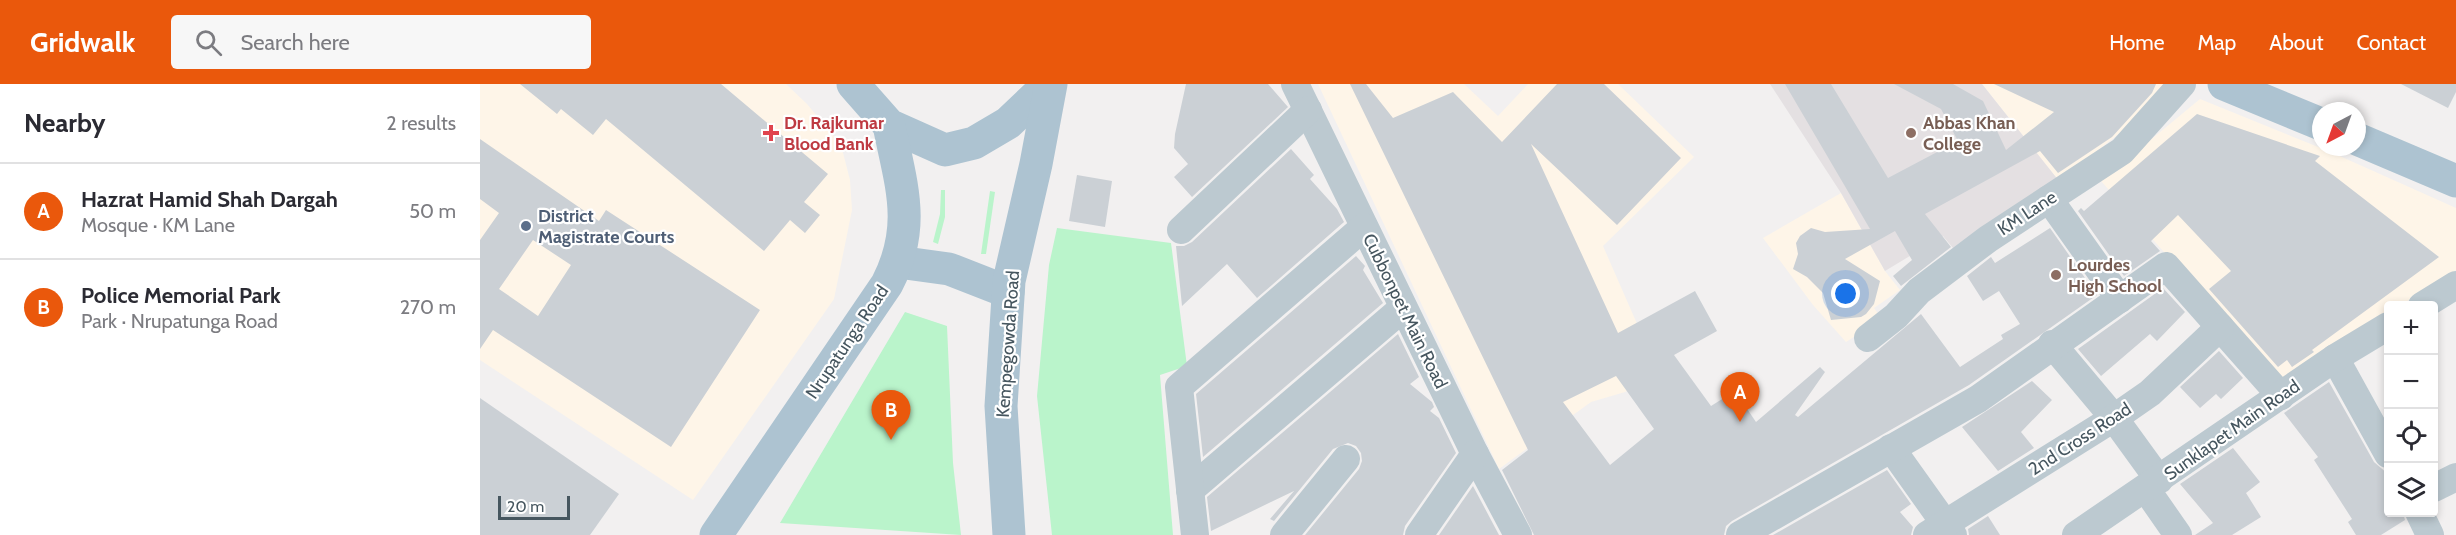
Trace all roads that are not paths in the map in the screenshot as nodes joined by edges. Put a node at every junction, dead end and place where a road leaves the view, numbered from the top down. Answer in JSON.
{"nodes":[{"id":1,"x":853,"y":84,"type":"edge"},
{"id":2,"x":1050,"y":84,"type":"edge"},
{"id":3,"x":1295,"y":84,"type":"edge"},
{"id":4,"x":2182,"y":84,"type":"edge"},
{"id":5,"x":2224,"y":84,"type":"edge"},
{"id":6,"x":1308,"y":110,"type":"junction"},
{"id":7,"x":2312,"y":120,"type":"edge"},
{"id":8,"x":890,"y":125,"type":"junction"},
{"id":9,"x":2366,"y":143,"type":"edge"},
{"id":10,"x":2456,"y":181,"type":"edge"},
{"id":11,"x":2049,"y":199,"type":"junction"},
{"id":12,"x":1364,"y":227,"type":"junction"},
{"id":13,"x":1181,"y":230,"type":"dead end"},
{"id":14,"x":898,"y":262,"type":"junction"},
{"id":15,"x":2456,"y":285,"type":"edge"},
{"id":16,"x":1008,"y":292,"type":"junction"},
{"id":17,"x":2120,"y":299,"type":"junction"},
{"id":18,"x":2430,"y":301,"type":"edge"},
{"id":19,"x":1403,"y":308,"type":"junction"},
{"id":20,"x":2220,"y":327,"type":"junction"},
{"id":21,"x":2384,"y":328,"type":"edge"},
{"id":22,"x":1869,"y":338,"type":"dead end"},
{"id":23,"x":2052,"y":345,"type":"junction"},
{"id":24,"x":2336,"y":358,"type":"junction"},
{"id":25,"x":2281,"y":396,"type":"junction"},
{"id":26,"x":2114,"y":418,"type":"junction"},
{"id":27,"x":2384,"y":447,"type":"edge"},
{"id":28,"x":1891,"y":448,"type":"junction"},
{"id":29,"x":1475,"y":454,"type":"junction"},
{"id":30,"x":1346,"y":459,"type":"dead end"},
{"id":31,"x":2456,"y":477,"type":"edge"},
{"id":32,"x":2153,"y":484,"type":"junction"},
{"id":33,"x":2438,"y":486,"type":"edge"},
{"id":34,"x":1190,"y":490,"type":"junction"},
{"id":35,"x":1942,"y":531,"type":"edge"},
{"id":36,"x":716,"y":535,"type":"edge"},
{"id":37,"x":1009,"y":535,"type":"edge"},
{"id":38,"x":1195,"y":535,"type":"edge"},
{"id":39,"x":1284,"y":535,"type":"edge"},
{"id":40,"x":1419,"y":535,"type":"edge"},
{"id":41,"x":1518,"y":535,"type":"edge"},
{"id":42,"x":1740,"y":535,"type":"edge"},
{"id":43,"x":2078,"y":535,"type":"edge"},
{"id":44,"x":2178,"y":535,"type":"edge"}],
"edges":[{"from":1,"to":8,"type":"main road"},
{"from":2,"to":8,"type":"main road"},
{"from":2,"to":16,"type":"main road","name":"Kempegowda Road"},
{"from":3,"to":6,"type":"street","name":"Cubbonpet Main Road"},
{"from":4,"to":11,"type":"street","name":"KM Lane"},
{"from":5,"to":7,"type":"main road"},
{"from":6,"to":12,"type":"street","name":"Cubbonpet Main Road"},
{"from":6,"to":13,"type":"street"},
{"from":8,"to":14,"type":"main road","name":"Nrupatunga Road"},
{"from":9,"to":10,"type":"main road"},
{"from":11,"to":17,"type":"street"},
{"from":11,"to":22,"type":"street","name":"KM Lane"},
{"from":12,"to":19,"type":"street","name":"Cubbonpet Main Road"},
{"from":12,"to":34,"type":"street"},
{"from":14,"to":16,"type":"main road"},
{"from":14,"to":36,"type":"main road","name":"Nrupatunga Road"},
{"from":15,"to":18,"type":"street"},
{"from":16,"to":37,"type":"main road","name":"Kempegowda Road"},
{"from":17,"to":20,"type":"street"},
{"from":17,"to":23,"type":"street"},
{"from":19,"to":29,"type":"street","name":"Cubbonpet Main Road"},
{"from":19,"to":34,"type":"street"},
{"from":20,"to":25,"type":"street"},
{"from":20,"to":26,"type":"street","name":"2nd Cross Road"},
{"from":21,"to":24,"type":"street","name":"Sunklapet Main Road"},
{"from":23,"to":26,"type":"street"},
{"from":23,"to":28,"type":"street"},
{"from":24,"to":25,"type":"street","name":"Sunklapet Main Road"},
{"from":24,"to":27,"type":"street"},
{"from":25,"to":32,"type":"street","name":"Sunklapet Main Road"},
{"from":26,"to":32,"type":"street"},
{"from":26,"to":35,"type":"street","name":"2nd Cross Road"},
{"from":28,"to":35,"type":"street"},
{"from":28,"to":42,"type":"street"},
{"from":29,"to":40,"type":"street"},
{"from":29,"to":41,"type":"street","name":"Cubbonpet Main Road"},
{"from":30,"to":39,"type":"street"},
{"from":31,"to":33,"type":"street"},
{"from":32,"to":43,"type":"street","name":"Sunklapet Main Road"},
{"from":32,"to":44,"type":"street"},
{"from":34,"to":38,"type":"street"}]}
